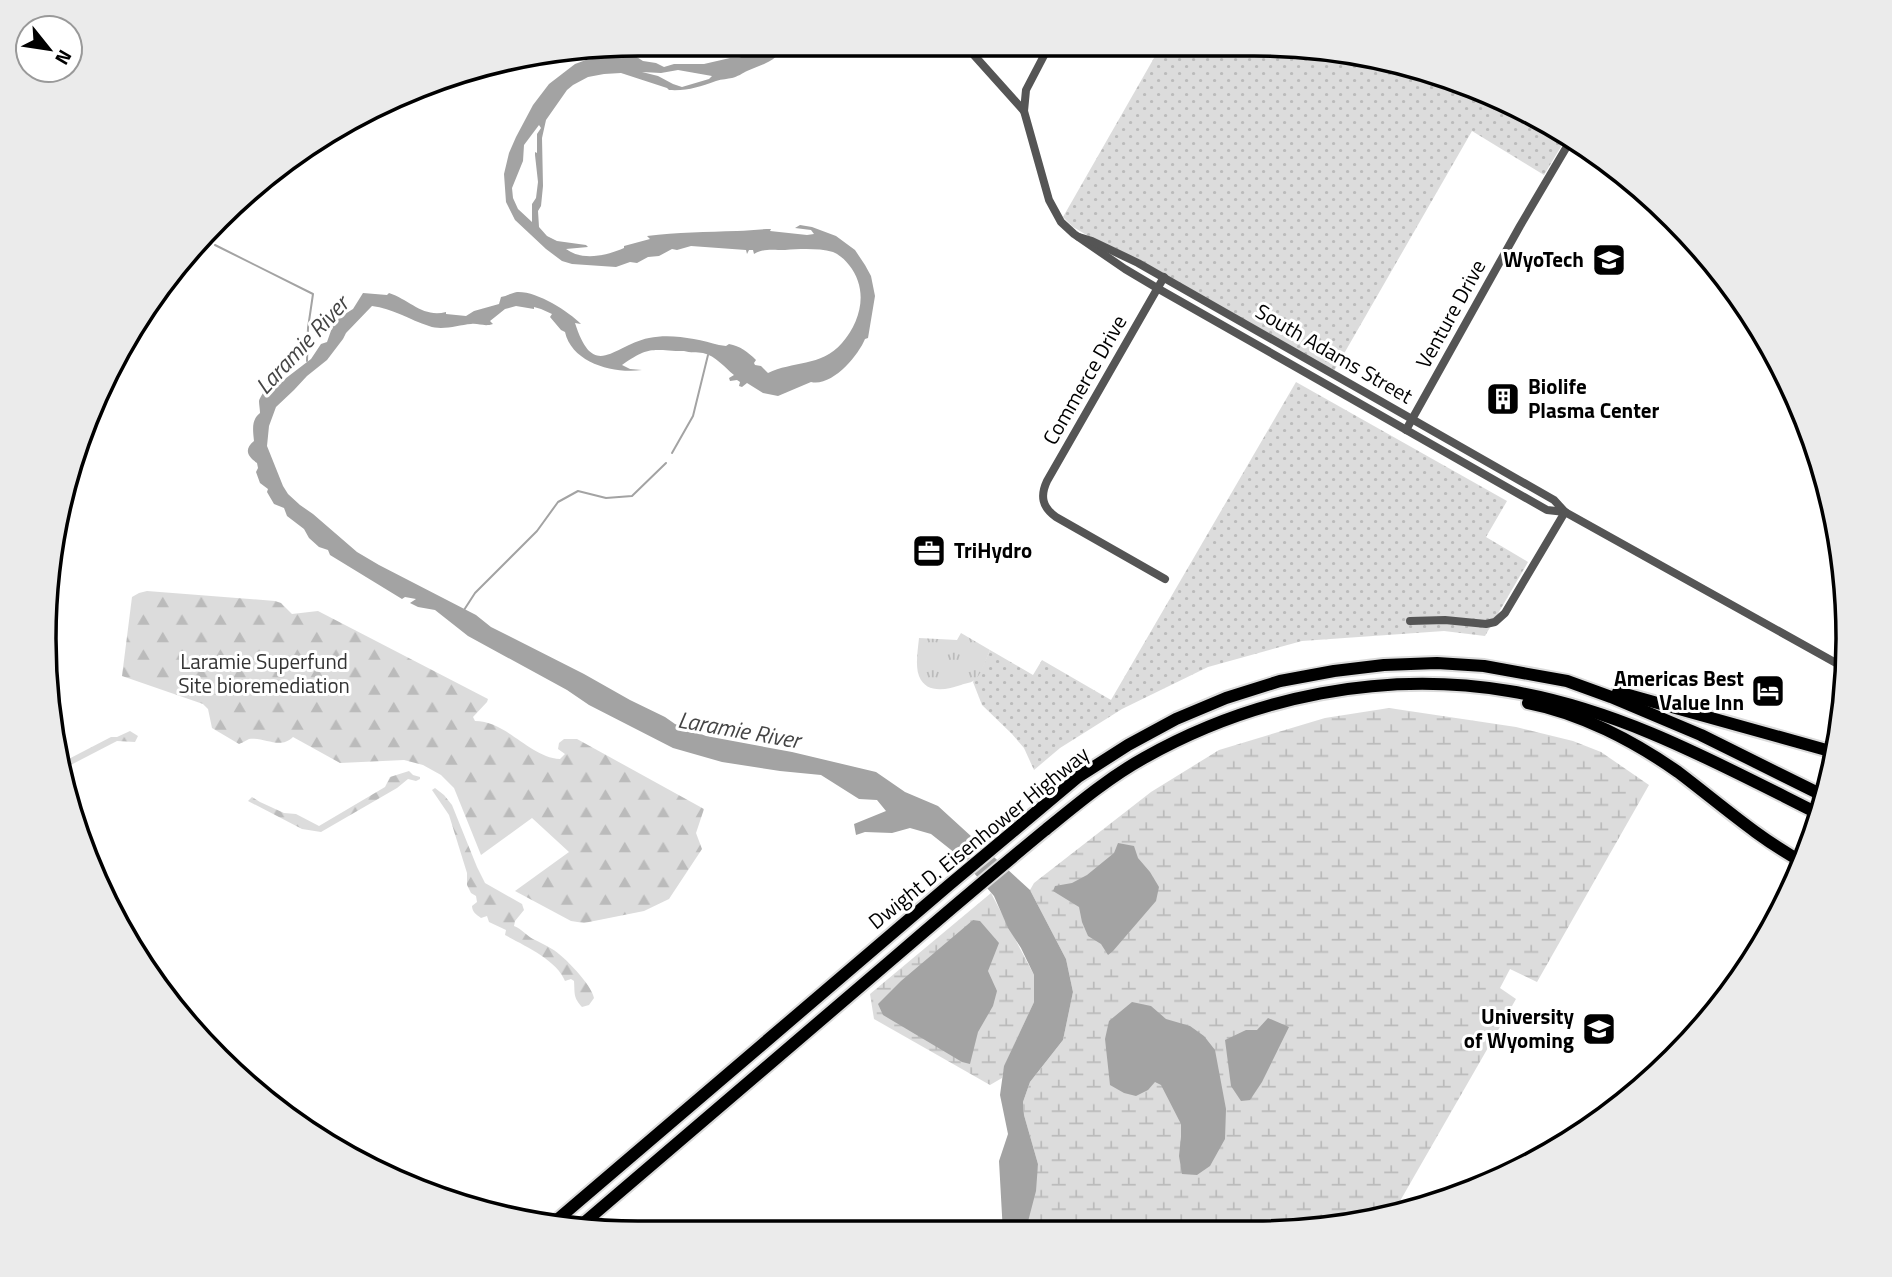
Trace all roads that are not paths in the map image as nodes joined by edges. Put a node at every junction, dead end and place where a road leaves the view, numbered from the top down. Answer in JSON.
{"nodes":[{"id":1,"x":975,"y":56,"type":"edge"},
{"id":2,"x":1044,"y":56,"type":"edge"},
{"id":3,"x":1024,"y":111,"type":"junction"},
{"id":4,"x":1566,"y":147,"type":"edge"},
{"id":5,"x":1079,"y":237,"type":"junction"},
{"id":6,"x":1164,"y":277,"type":"junction"},
{"id":7,"x":1157,"y":288,"type":"junction"},
{"id":8,"x":1412,"y":419,"type":"junction"},
{"id":9,"x":1406,"y":430,"type":"junction"},
{"id":10,"x":1564,"y":512,"type":"junction"},
{"id":11,"x":1165,"y":579,"type":"dead end"},
{"id":12,"x":1409,"y":621,"type":"dead end"},
{"id":13,"x":1835,"y":663,"type":"edge"},
{"id":14,"x":1567,"y":681,"type":"junction"},
{"id":15,"x":1318,"y":694,"type":"junction"},
{"id":16,"x":1825,"y":750,"type":"edge"},
{"id":17,"x":1815,"y":792,"type":"edge"},
{"id":18,"x":1810,"y":809,"type":"edge"},
{"id":19,"x":1794,"y":857,"type":"edge"},
{"id":20,"x":562,"y":1216,"type":"edge"},
{"id":21,"x":589,"y":1219,"type":"edge"}],
"edges":[{"from":1,"to":3,"type":"street"},
{"from":2,"to":3,"type":"street"},
{"from":3,"to":5,"type":"street","name":"South Adams Street"},
{"from":4,"to":8,"type":"street","name":"Venture Drive"},
{"from":5,"to":6,"type":"street","name":"South Adams Street"},
{"from":5,"to":7,"type":"street","name":"South Adams Street"},
{"from":6,"to":7,"type":"street","name":"Commerce Drive"},
{"from":6,"to":8,"type":"street","name":"South Adams Street"},
{"from":7,"to":9,"type":"street","name":"South Adams Street"},
{"from":7,"to":11,"type":"street","name":"Commerce Drive"},
{"from":8,"to":9,"type":"street","name":"Venture Drive"},
{"from":8,"to":10,"type":"street","name":"South Adams Street"},
{"from":9,"to":10,"type":"street","name":"South Adams Street"},
{"from":10,"to":12,"type":"street"},
{"from":10,"to":13,"type":"street","name":"South Adams Street"},
{"from":14,"to":16,"type":"highway"},
{"from":14,"to":17,"type":"highway","name":"Dwight D. Eisenhower Highway"},
{"from":14,"to":20,"type":"highway","name":"Dwight D. Eisenhower Highway"},
{"from":15,"to":18,"type":"highway","name":"Dwight D. Eisenhower Highway"},
{"from":15,"to":19,"type":"highway"},
{"from":15,"to":21,"type":"highway","name":"Dwight D. Eisenhower Highway"}]}
